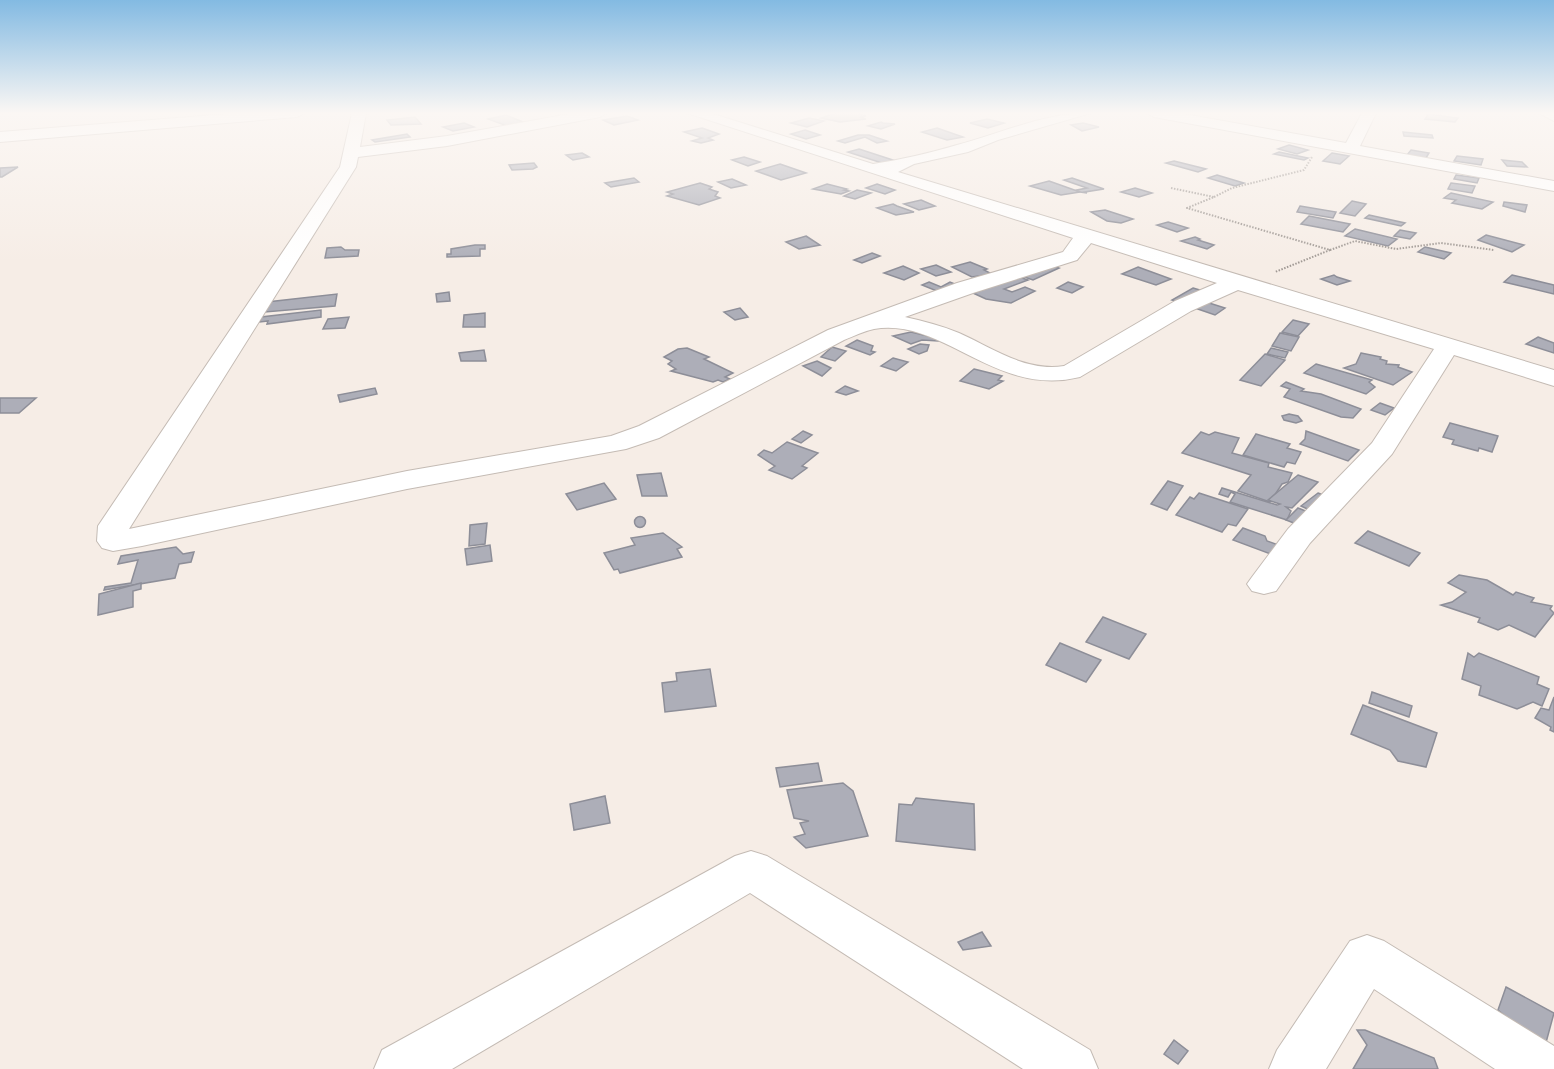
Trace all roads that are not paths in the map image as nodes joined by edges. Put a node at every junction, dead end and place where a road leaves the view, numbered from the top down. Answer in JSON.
{"nodes":[{"id":1,"x":349,"y":163,"type":"edge"},
{"id":2,"x":855,"y":163,"type":"edge"},
{"id":3,"x":905,"y":163,"type":"edge"},
{"id":4,"x":1431,"y":163,"type":"edge"},
{"id":5,"x":871,"y":168,"type":"junction"},
{"id":6,"x":1554,"y":186,"type":"edge"},
{"id":7,"x":1092,"y":236,"type":"junction"},
{"id":8,"x":1240,"y":284,"type":"junction"},
{"id":9,"x":873,"y":321,"type":"junction"},
{"id":10,"x":1447,"y":346,"type":"junction"},
{"id":11,"x":1554,"y":378,"type":"edge"},
{"id":12,"x":1264,"y":584,"type":"dead end"},
{"id":13,"x":401,"y":1069,"type":"edge"},
{"id":14,"x":1071,"y":1069,"type":"edge"},
{"id":15,"x":1296,"y":1069,"type":"edge"},
{"id":16,"x":1542,"y":1069,"type":"edge"}],
"edges":[{"from":1,"to":9,"type":"street"},
{"from":2,"to":5,"type":"street"},
{"from":3,"to":5,"type":"street"},
{"from":4,"to":6,"type":"street"},
{"from":5,"to":7,"type":"street"},
{"from":7,"to":8,"type":"street"},
{"from":7,"to":9,"type":"street"},
{"from":8,"to":9,"type":"street"},
{"from":8,"to":10,"type":"street"},
{"from":10,"to":11,"type":"street"},
{"from":10,"to":12,"type":"street"},
{"from":13,"to":14,"type":"street"},
{"from":15,"to":16,"type":"street"}]}
